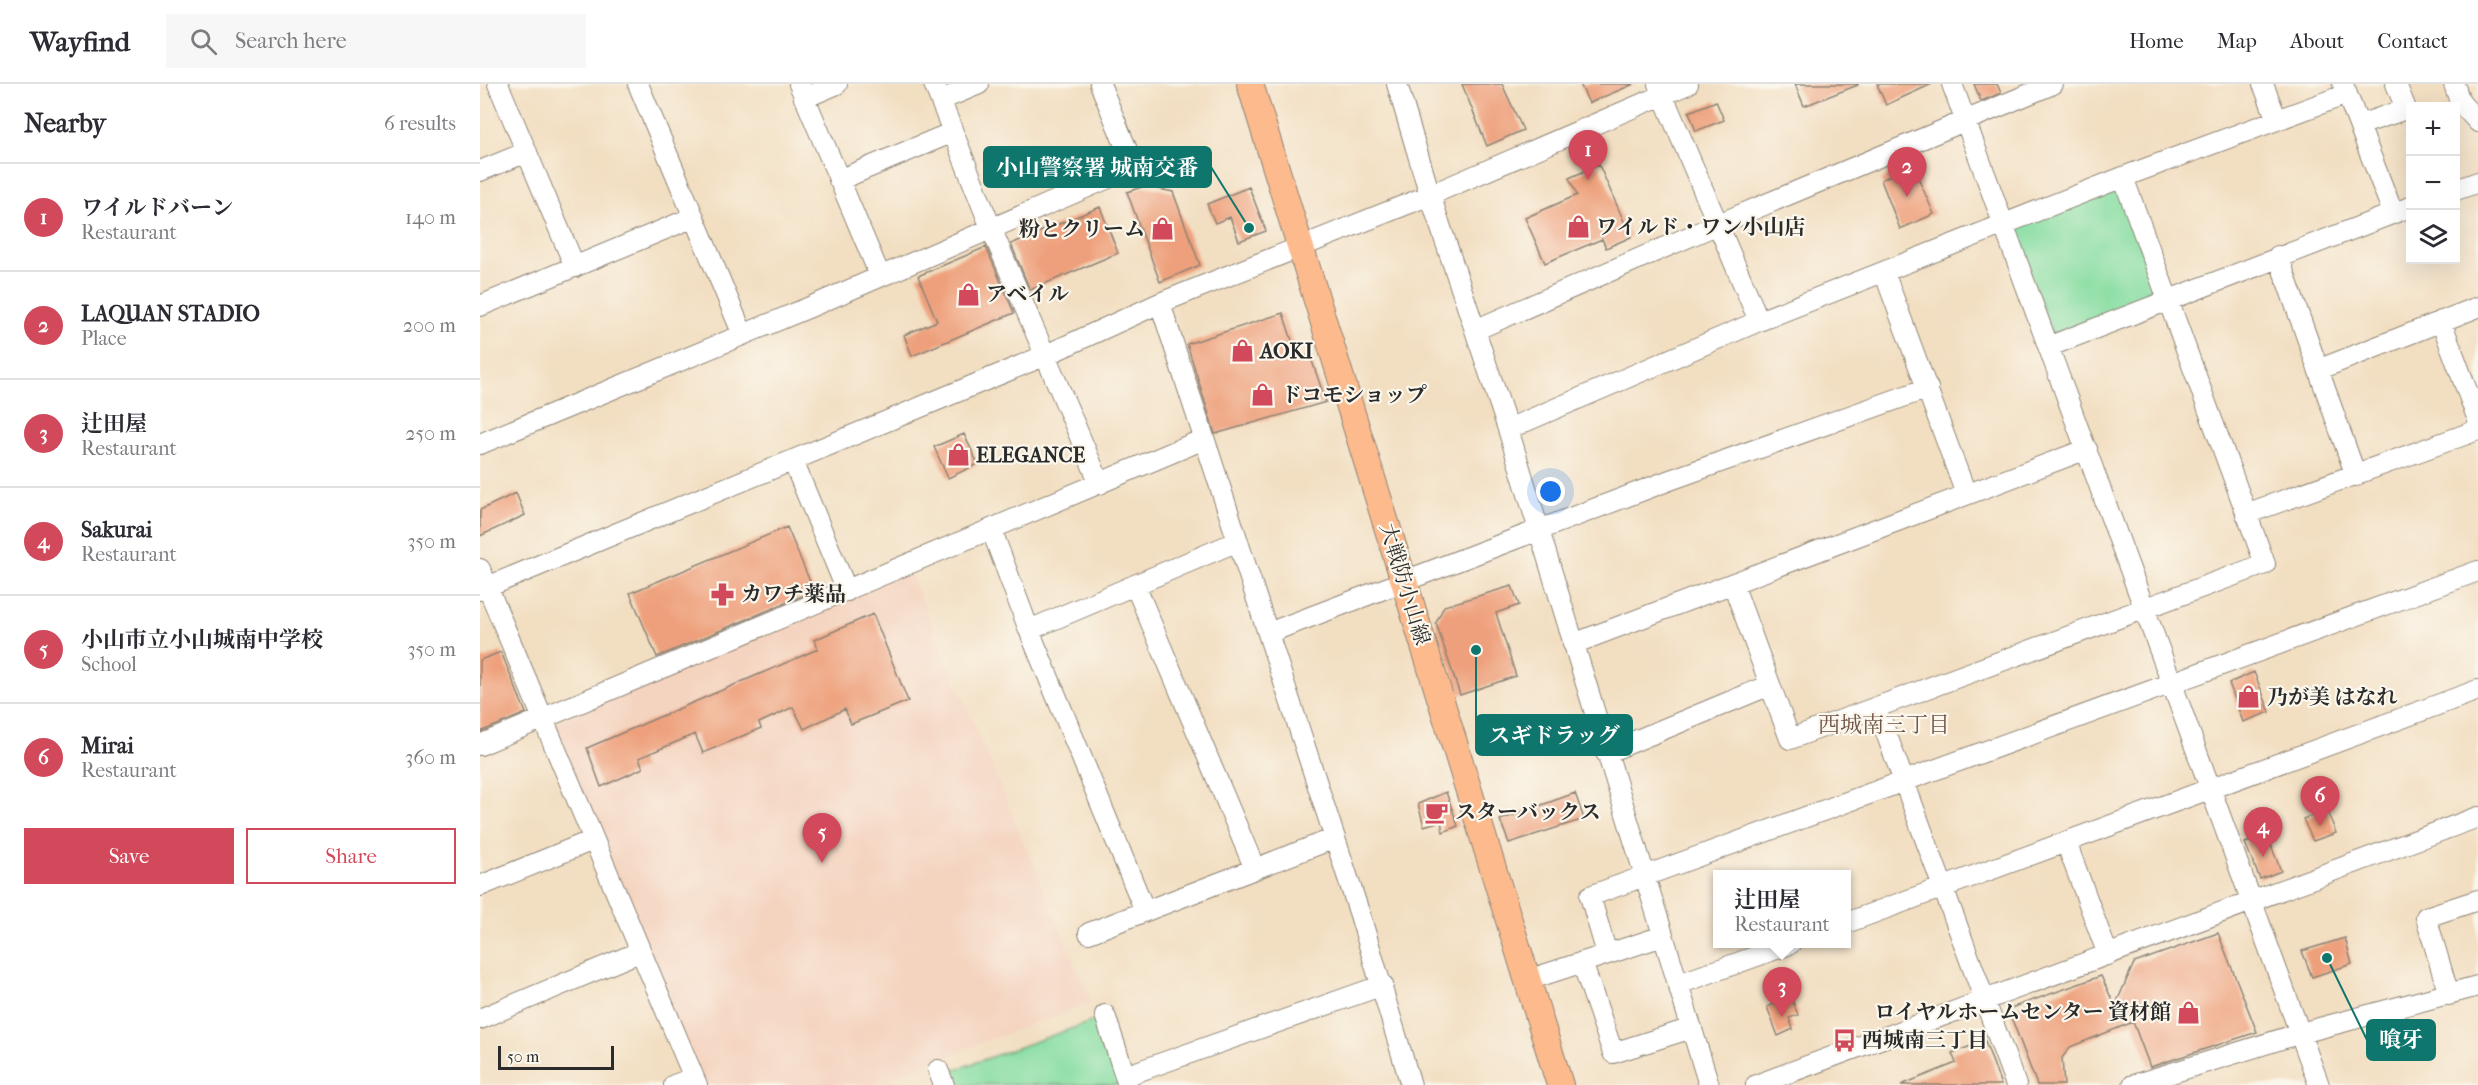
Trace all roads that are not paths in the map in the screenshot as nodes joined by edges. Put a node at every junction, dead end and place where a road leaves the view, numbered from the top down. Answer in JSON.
{"nodes":[{"id":1,"x":498,"y":84,"type":"edge"},
{"id":2,"x":638,"y":84,"type":"edge"},
{"id":3,"x":837,"y":84,"type":"edge"},
{"id":4,"x":979,"y":84,"type":"edge"},
{"id":5,"x":1100,"y":84,"type":"edge"},
{"id":6,"x":1250,"y":84,"type":"edge"},
{"id":7,"x":1397,"y":84,"type":"edge"},
{"id":8,"x":1688,"y":84,"type":"edge"},
{"id":9,"x":1952,"y":84,"type":"edge"},
{"id":10,"x":2053,"y":84,"type":"edge"},
{"id":11,"x":2263,"y":84,"type":"edge"},
{"id":12,"x":2396,"y":84,"type":"edge"},
{"id":13,"x":2454,"y":84,"type":"edge"},
{"id":14,"x":1660,"y":89,"type":"edge"},
{"id":15,"x":2345,"y":89,"type":"edge"},
{"id":16,"x":802,"y":91,"type":"edge"},
{"id":17,"x":937,"y":92,"type":"edge"},
{"id":18,"x":1967,"y":120,"type":"junction"},
{"id":19,"x":2277,"y":120,"type":"junction"},
{"id":20,"x":2478,"y":122,"type":"edge"},
{"id":21,"x":2359,"y":125,"type":"junction"},
{"id":22,"x":953,"y":132,"type":"junction"},
{"id":23,"x":527,"y":152,"type":"junction"},
{"id":24,"x":480,"y":171,"type":"edge"},
{"id":25,"x":2123,"y":177,"type":"junction"},
{"id":26,"x":839,"y":180,"type":"junction"},
{"id":27,"x":2478,"y":182,"type":"edge"},
{"id":28,"x":2460,"y":189,"type":"edge"},
{"id":29,"x":1432,"y":204,"type":"junction"},
{"id":30,"x":2402,"y":210,"type":"edge"},
{"id":31,"x":694,"y":218,"type":"junction"},
{"id":32,"x":1716,"y":225,"type":"junction"},
{"id":33,"x":2005,"y":225,"type":"junction"},
{"id":34,"x":991,"y":228,"type":"junction"},
{"id":35,"x":1301,"y":247,"type":"junction"},
{"id":36,"x":2278,"y":256,"type":"junction"},
{"id":37,"x":575,"y":267,"type":"junction"},
{"id":38,"x":1884,"y":272,"type":"junction"},
{"id":39,"x":880,"y":276,"type":"junction"},
{"id":40,"x":2168,"y":299,"type":"junction"},
{"id":41,"x":1160,"y":303,"type":"junction"},
{"id":42,"x":480,"y":306,"type":"edge"},
{"id":43,"x":2478,"y":307,"type":"edge"},
{"id":44,"x":1759,"y":321,"type":"junction"},
{"id":45,"x":2441,"y":321,"type":"junction"},
{"id":46,"x":1475,"y":330,"type":"junction"},
{"id":47,"x":743,"y":335,"type":"junction"},
{"id":48,"x":2050,"y":346,"type":"junction"},
{"id":49,"x":1046,"y":355,"type":"junction"},
{"id":50,"x":2320,"y":369,"type":"junction"},
{"id":51,"x":1928,"y":388,"type":"junction"},
{"id":52,"x":2478,"y":420,"type":"edge"},
{"id":53,"x":1508,"y":429,"type":"junction"},
{"id":54,"x":2478,"y":430,"type":"edge"},
{"id":55,"x":1204,"y":439,"type":"junction"},
{"id":56,"x":480,"y":444,"type":"edge"},
{"id":57,"x":2087,"y":448,"type":"junction"},
{"id":58,"x":793,"y":461,"type":"junction"},
{"id":59,"x":2356,"y":476,"type":"junction"},
{"id":60,"x":1100,"y":484,"type":"junction"},
{"id":61,"x":1966,"y":494,"type":"junction"},
{"id":62,"x":2246,"y":513,"type":"junction"},
{"id":63,"x":1539,"y":530,"type":"junction"},
{"id":64,"x":992,"y":531,"type":"junction"},
{"id":65,"x":1238,"y":541,"type":"junction"},
{"id":66,"x":480,"y":569,"type":"edge"},
{"id":67,"x":2478,"y":572,"type":"edge"},
{"id":68,"x":1404,"y":580,"type":"junction"},
{"id":69,"x":1733,"y":584,"type":"junction"},
{"id":70,"x":1135,"y":585,"type":"junction"},
{"id":71,"x":484,"y":589,"type":"edge"},
{"id":72,"x":847,"y":591,"type":"junction"},
{"id":73,"x":2145,"y":608,"type":"junction"},
{"id":74,"x":1029,"y":630,"type":"junction"},
{"id":75,"x":1268,"y":633,"type":"junction"},
{"id":76,"x":1573,"y":644,"type":"junction"},
{"id":77,"x":2174,"y":684,"type":"junction"},
{"id":78,"x":1770,"y":685,"type":"junction"},
{"id":79,"x":2478,"y":690,"type":"edge"},
{"id":80,"x":543,"y":719,"type":"junction"},
{"id":81,"x":1882,"y":722,"type":"dead end"},
{"id":82,"x":480,"y":745,"type":"edge"},
{"id":83,"x":1606,"y":753,"type":"junction"},
{"id":84,"x":1905,"y":783,"type":"junction"},
{"id":85,"x":2210,"y":789,"type":"junction"},
{"id":86,"x":2478,"y":817,"type":"edge"},
{"id":87,"x":1335,"y":838,"type":"junction"},
{"id":88,"x":592,"y":840,"type":"junction"},
{"id":89,"x":2066,"y":842,"type":"junction"},
{"id":90,"x":1255,"y":869,"type":"junction"},
{"id":91,"x":1645,"y":878,"type":"junction"},
{"id":92,"x":480,"y":886,"type":"edge"},
{"id":93,"x":1944,"y":888,"type":"junction"},
{"id":94,"x":2478,"y":900,"type":"edge"},
{"id":95,"x":2251,"y":901,"type":"junction"},
{"id":96,"x":1145,"y":911,"type":"junction"},
{"id":97,"x":1851,"y":921,"type":"edge"},
{"id":98,"x":1089,"y":933,"type":"dead end"},
{"id":99,"x":1663,"y":936,"type":"junction"},
{"id":100,"x":1779,"y":948,"type":"edge"},
{"id":101,"x":639,"y":952,"type":"junction"},
{"id":102,"x":1607,"y":954,"type":"junction"},
{"id":103,"x":2108,"y":955,"type":"junction"},
{"id":104,"x":1582,"y":962,"type":"junction"},
{"id":105,"x":1528,"y":980,"type":"junction"},
{"id":106,"x":1679,"y":984,"type":"junction"},
{"id":107,"x":1383,"y":985,"type":"junction"},
{"id":108,"x":2478,"y":986,"type":"edge"},
{"id":109,"x":2450,"y":995,"type":"junction"},
{"id":110,"x":1986,"y":1001,"type":"junction"},
{"id":111,"x":1105,"y":1015,"type":"dead end"},
{"id":112,"x":480,"y":1018,"type":"edge"},
{"id":113,"x":1692,"y":1028,"type":"junction"},
{"id":114,"x":2301,"y":1033,"type":"junction"},
{"id":115,"x":1126,"y":1080,"type":"edge"},
{"id":116,"x":695,"y":1081,"type":"edge"},
{"id":117,"x":674,"y":1085,"type":"edge"},
{"id":118,"x":1411,"y":1085,"type":"edge"},
{"id":119,"x":1560,"y":1085,"type":"edge"},
{"id":120,"x":1709,"y":1085,"type":"edge"},
{"id":121,"x":1756,"y":1085,"type":"edge"},
{"id":122,"x":2016,"y":1085,"type":"edge"},
{"id":123,"x":2133,"y":1085,"type":"edge"},
{"id":124,"x":2319,"y":1085,"type":"edge"}],
"edges":[{"from":1,"to":23,"type":"street"},
{"from":2,"to":31,"type":"street"},
{"from":3,"to":16,"type":"street"},
{"from":4,"to":17,"type":"street"},
{"from":5,"to":34,"type":"street"},
{"from":6,"to":35,"type":"main road","name":"大戦防小山線"},
{"from":7,"to":29,"type":"street"},
{"from":8,"to":14,"type":"street"},
{"from":9,"to":18,"type":"street"},
{"from":10,"to":18,"type":"street"},
{"from":11,"to":19,"type":"street"},
{"from":12,"to":21,"type":"street"},
{"from":13,"to":20,"type":"street"},
{"from":14,"to":29,"type":"street"},
{"from":14,"to":32,"type":"street"},
{"from":15,"to":19,"type":"street"},
{"from":15,"to":21,"type":"street"},
{"from":16,"to":26,"type":"street"},
{"from":17,"to":22,"type":"street"},
{"from":18,"to":32,"type":"street"},
{"from":18,"to":33,"type":"street"},
{"from":19,"to":25,"type":"street"},
{"from":21,"to":30,"type":"street"},
{"from":22,"to":26,"type":"street"},
{"from":22,"to":34,"type":"street"},
{"from":23,"to":24,"type":"street"},
{"from":23,"to":37,"type":"street"},
{"from":25,"to":33,"type":"street"},
{"from":25,"to":40,"type":"street"},
{"from":26,"to":39,"type":"street"},
{"from":27,"to":28,"type":"street"},
{"from":29,"to":35,"type":"street"},
{"from":29,"to":46,"type":"street"},
{"from":30,"to":36,"type":"street"},
{"from":31,"to":37,"type":"street"},
{"from":31,"to":47,"type":"street"},
{"from":32,"to":44,"type":"street"},
{"from":32,"to":46,"type":"street"},
{"from":33,"to":38,"type":"street"},
{"from":33,"to":48,"type":"street"},
{"from":34,"to":39,"type":"street"},
{"from":34,"to":49,"type":"street"},
{"from":35,"to":41,"type":"street"},
{"from":35,"to":68,"type":"main road","name":"大戦防小山線"},
{"from":36,"to":40,"type":"street"},
{"from":36,"to":50,"type":"street"},
{"from":37,"to":42,"type":"street"},
{"from":38,"to":44,"type":"street"},
{"from":38,"to":51,"type":"street"},
{"from":39,"to":47,"type":"street"},
{"from":40,"to":48,"type":"street"},
{"from":40,"to":62,"type":"street"},
{"from":41,"to":49,"type":"street"},
{"from":41,"to":55,"type":"street"},
{"from":43,"to":45,"type":"street"},
{"from":44,"to":53,"type":"street"},
{"from":45,"to":50,"type":"street"},
{"from":45,"to":52,"type":"street"},
{"from":46,"to":53,"type":"street"},
{"from":47,"to":56,"type":"street"},
{"from":48,"to":57,"type":"street"},
{"from":49,"to":58,"type":"street"},
{"from":49,"to":60,"type":"street"},
{"from":50,"to":59,"type":"street"},
{"from":51,"to":61,"type":"street"},
{"from":51,"to":63,"type":"street"},
{"from":53,"to":63,"type":"street"},
{"from":54,"to":59,"type":"street"},
{"from":55,"to":60,"type":"street"},
{"from":55,"to":65,"type":"street"},
{"from":57,"to":61,"type":"street"},
{"from":57,"to":73,"type":"street"},
{"from":58,"to":71,"type":"street"},
{"from":58,"to":72,"type":"street"},
{"from":59,"to":62,"type":"street"},
{"from":60,"to":64,"type":"street"},
{"from":61,"to":69,"type":"street"},
{"from":62,"to":73,"type":"street"},
{"from":63,"to":68,"type":"street"},
{"from":63,"to":76,"type":"street"},
{"from":64,"to":72,"type":"street"},
{"from":64,"to":74,"type":"street"},
{"from":65,"to":70,"type":"street"},
{"from":65,"to":75,"type":"street"},
{"from":66,"to":71,"type":"street"},
{"from":67,"to":77,"type":"street"},
{"from":68,"to":75,"type":"street"},
{"from":68,"to":105,"type":"main road","name":"大戦防小山線"},
{"from":69,"to":76,"type":"street"},
{"from":69,"to":78,"type":"street"},
{"from":70,"to":74,"type":"street"},
{"from":70,"to":90,"type":"street"},
{"from":71,"to":80,"type":"street"},
{"from":72,"to":80,"type":"street"},
{"from":73,"to":77,"type":"street"},
{"from":73,"to":78,"type":"street"},
{"from":74,"to":96,"type":"street"},
{"from":75,"to":87,"type":"street"},
{"from":76,"to":83,"type":"street"},
{"from":77,"to":84,"type":"street"},
{"from":77,"to":85,"type":"street"},
{"from":78,"to":83,"type":"street"},
{"from":79,"to":85,"type":"street"},
{"from":80,"to":82,"type":"street"},
{"from":80,"to":88,"type":"street"},
{"from":81,"to":84,"type":"street"},
{"from":83,"to":91,"type":"street"},
{"from":84,"to":91,"type":"street"},
{"from":84,"to":93,"type":"street"},
{"from":85,"to":89,"type":"street"},
{"from":85,"to":95,"type":"street"},
{"from":86,"to":95,"type":"street"},
{"from":87,"to":90,"type":"street"},
{"from":87,"to":107,"type":"street"},
{"from":88,"to":92,"type":"street"},
{"from":88,"to":101,"type":"street"},
{"from":89,"to":93,"type":"street"},
{"from":89,"to":103,"type":"street"},
{"from":90,"to":96,"type":"street"},
{"from":91,"to":99,"type":"street"},
{"from":91,"to":102,"type":"street"},
{"from":93,"to":97,"type":"street"},
{"from":93,"to":110,"type":"street"},
{"from":94,"to":109,"type":"street"},
{"from":95,"to":103,"type":"street"},
{"from":95,"to":114,"type":"street"},
{"from":96,"to":98,"type":"street"},
{"from":99,"to":102,"type":"street"},
{"from":99,"to":106,"type":"street"},
{"from":100,"to":106,"type":"street"},
{"from":101,"to":112,"type":"street"},
{"from":101,"to":116,"type":"street"},
{"from":102,"to":104,"type":"street"},
{"from":103,"to":110,"type":"street"},
{"from":104,"to":105,"type":"street"},
{"from":104,"to":113,"type":"street"},
{"from":105,"to":119,"type":"main road","name":"大戦防小山線"},
{"from":106,"to":113,"type":"street"},
{"from":107,"to":115,"type":"street"},
{"from":107,"to":118,"type":"street"},
{"from":108,"to":109,"type":"street"},
{"from":109,"to":114,"type":"street"},
{"from":110,"to":121,"type":"street"},
{"from":110,"to":122,"type":"street"},
{"from":111,"to":115,"type":"street"},
{"from":113,"to":120,"type":"street"},
{"from":114,"to":123,"type":"street"},
{"from":114,"to":124,"type":"street"},
{"from":116,"to":117,"type":"street"}]}
